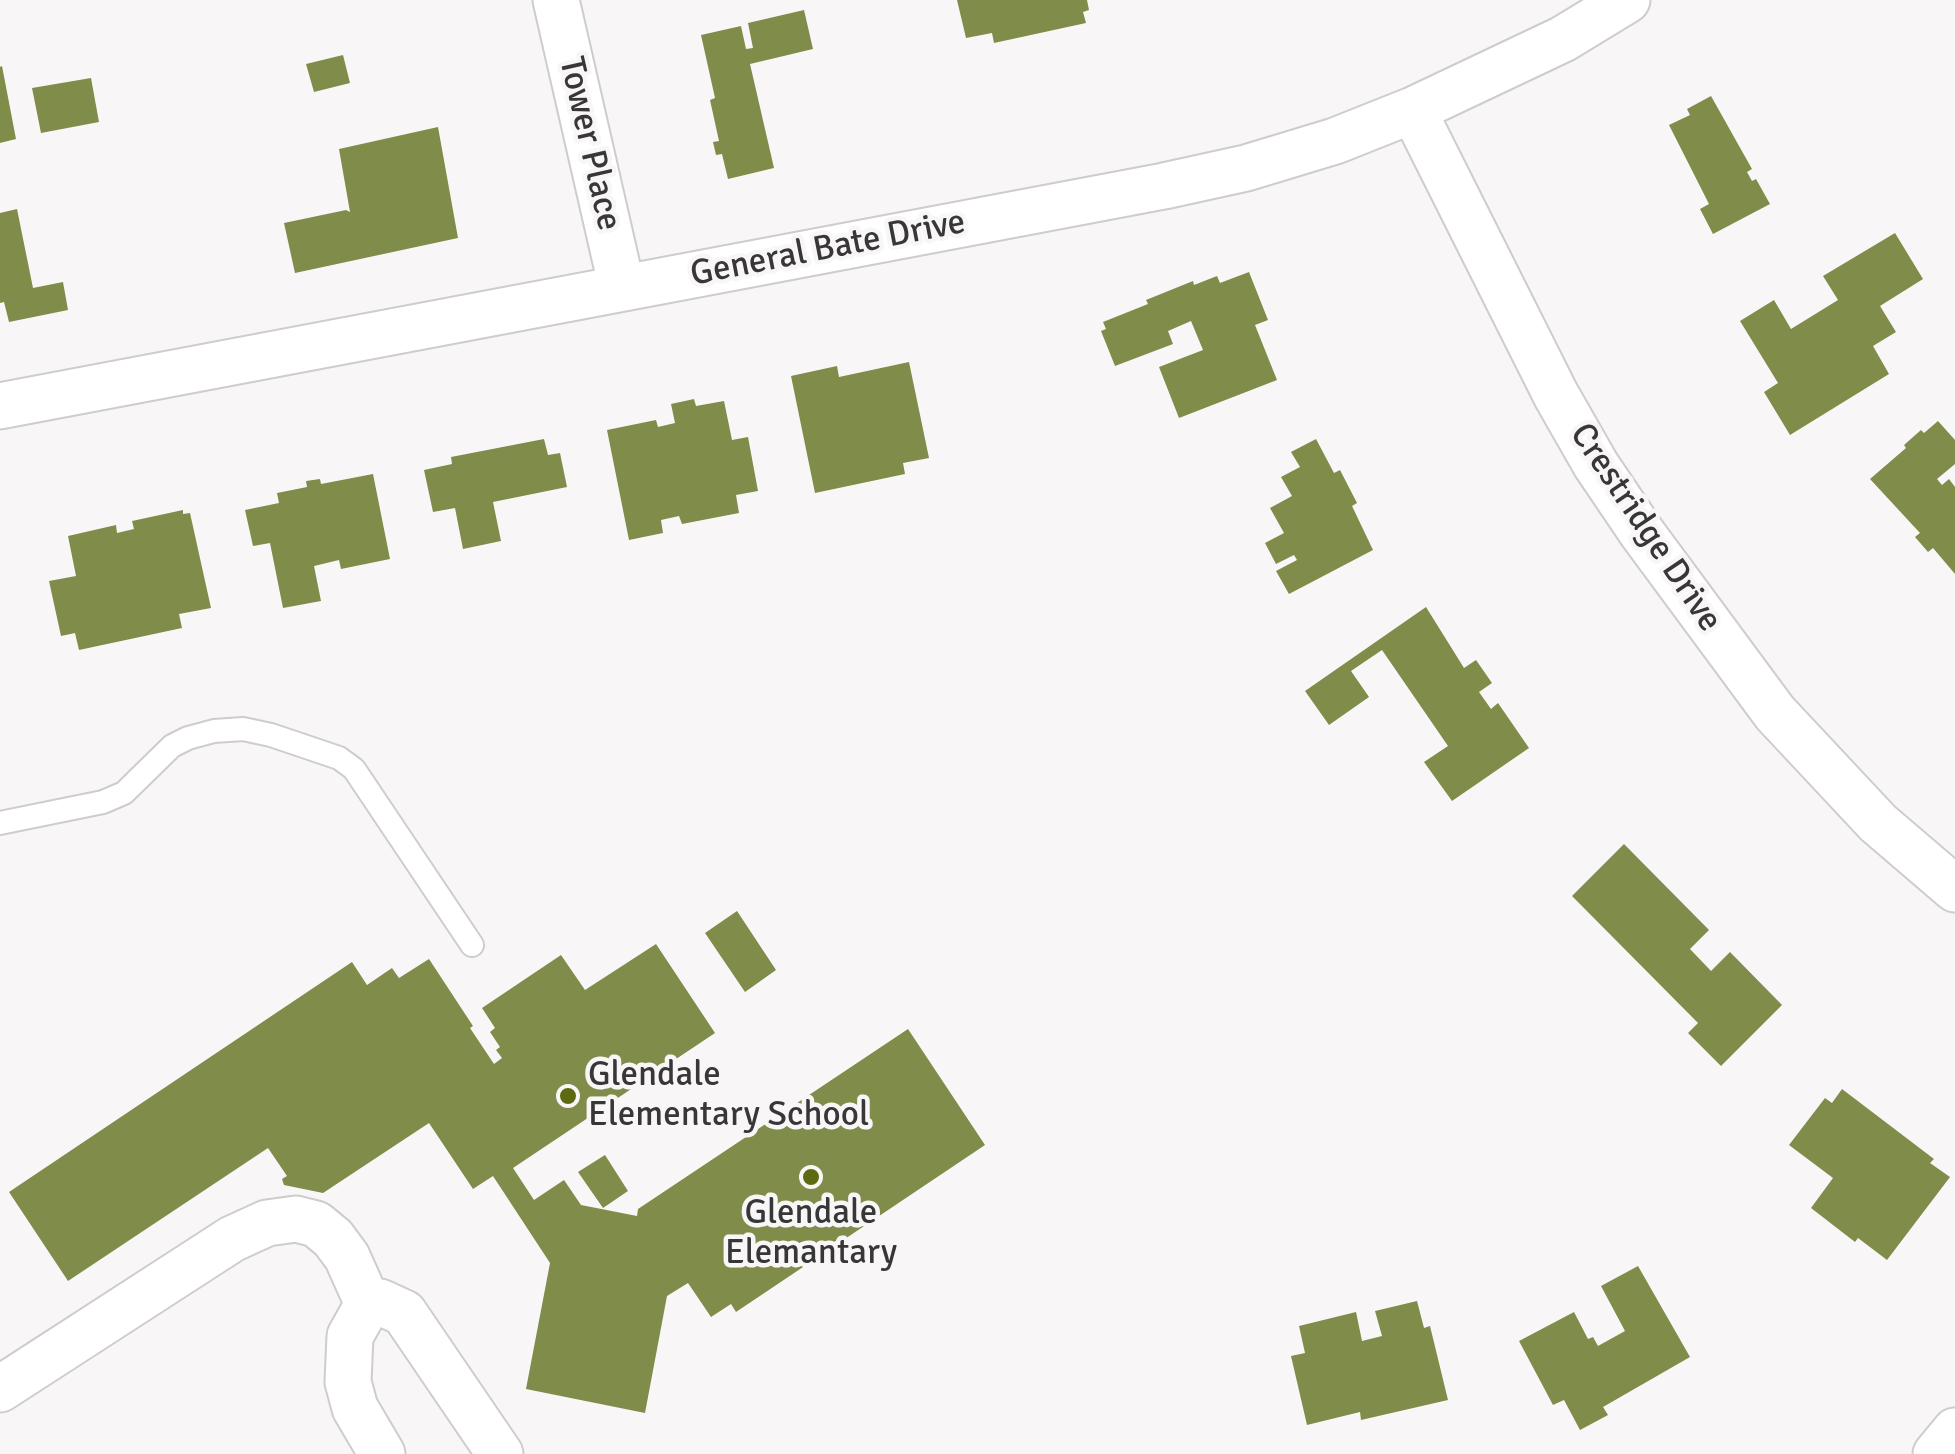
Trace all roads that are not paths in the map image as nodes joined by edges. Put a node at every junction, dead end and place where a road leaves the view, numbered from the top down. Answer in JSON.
{"nodes":[{"id":1,"x":556,"y":0,"type":"edge"},
{"id":2,"x":1627,"y":0,"type":"edge"},
{"id":3,"x":1413,"y":110,"type":"junction"},
{"id":4,"x":622,"y":288,"type":"junction"},
{"id":5,"x":0,"y":406,"type":"edge"},
{"id":6,"x":0,"y":822,"type":"edge"},
{"id":7,"x":1955,"y":889,"type":"edge"},
{"id":8,"x":472,"y":945,"type":"dead end"},
{"id":9,"x":368,"y":1304,"type":"junction"},
{"id":10,"x":0,"y":1388,"type":"edge"},
{"id":11,"x":1955,"y":1431,"type":"edge"},
{"id":12,"x":382,"y":1454,"type":"edge"},
{"id":13,"x":500,"y":1454,"type":"edge"},
{"id":14,"x":1936,"y":1454,"type":"edge"}],
"edges":[{"from":1,"to":4,"type":"street","name":"Tower Place"},
{"from":2,"to":3,"type":"street","name":"General Bate Drive"},
{"from":3,"to":4,"type":"street","name":"General Bate Drive"},
{"from":3,"to":7,"type":"street","name":"Crestridge Drive"},
{"from":4,"to":5,"type":"street","name":"General Bate Drive"},
{"from":6,"to":8,"type":"lane"},
{"from":9,"to":10,"type":"street"},
{"from":9,"to":12,"type":"street"},
{"from":9,"to":13,"type":"street"},
{"from":11,"to":14,"type":"street"}]}
